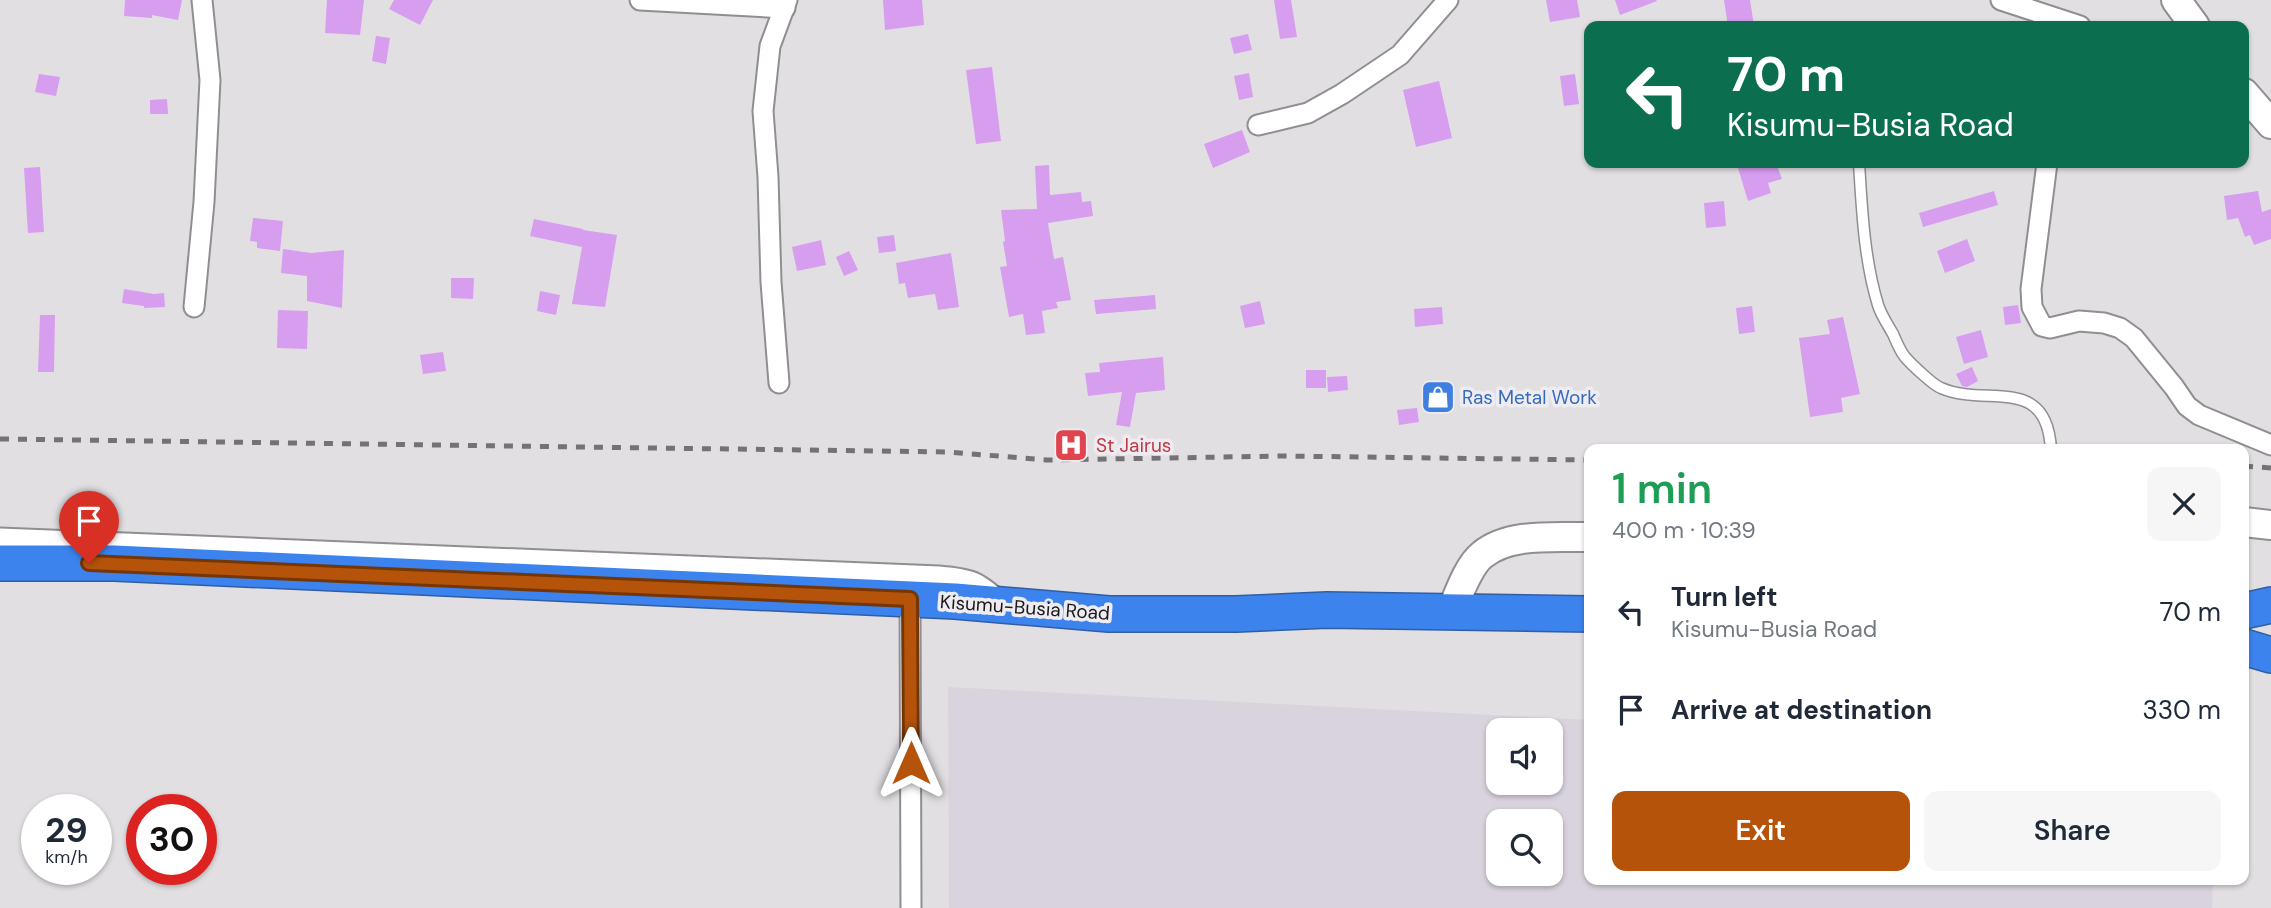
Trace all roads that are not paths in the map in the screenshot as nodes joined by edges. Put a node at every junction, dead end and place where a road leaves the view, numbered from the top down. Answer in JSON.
{"nodes":[{"id":1,"x":202,"y":0,"type":"edge"},
{"id":2,"x":640,"y":0,"type":"edge"},
{"id":3,"x":1448,"y":0,"type":"edge"},
{"id":4,"x":2001,"y":0,"type":"edge"},
{"id":5,"x":2176,"y":0,"type":"edge"},
{"id":6,"x":786,"y":4,"type":"edge"},
{"id":7,"x":2065,"y":21,"type":"edge"},
{"id":8,"x":2191,"y":21,"type":"edge"},
{"id":9,"x":1258,"y":125,"type":"dead end"},
{"id":10,"x":1859,"y":168,"type":"edge"},
{"id":11,"x":2046,"y":168,"type":"edge"},
{"id":12,"x":194,"y":307,"type":"dead end"},
{"id":13,"x":779,"y":383,"type":"dead end"},
{"id":14,"x":2051,"y":444,"type":"edge"},
{"id":15,"x":2271,"y":445,"type":"edge"},
{"id":16,"x":2249,"y":523,"type":"edge"},
{"id":17,"x":2271,"y":525,"type":"edge"},
{"id":18,"x":1584,"y":537,"type":"edge"},
{"id":19,"x":0,"y":538,"type":"edge"},
{"id":20,"x":0,"y":563,"type":"edge"},
{"id":21,"x":910,"y":599,"type":"junction"},
{"id":22,"x":1003,"y":604,"type":"junction"},
{"id":23,"x":2271,"y":605,"type":"edge"},
{"id":24,"x":2249,"y":610,"type":"edge"},
{"id":25,"x":1451,"y":612,"type":"junction"},
{"id":26,"x":1584,"y":614,"type":"edge"},
{"id":27,"x":2249,"y":648,"type":"edge"},
{"id":28,"x":2271,"y":655,"type":"edge"},
{"id":29,"x":911,"y":908,"type":"edge"}],
"edges":[{"from":1,"to":12,"type":"street"},
{"from":2,"to":6,"type":"street"},
{"from":3,"to":9,"type":"street"},
{"from":4,"to":7,"type":"street"},
{"from":5,"to":8,"type":"street"},
{"from":6,"to":13,"type":"street"},
{"from":10,"to":14,"type":"lane"},
{"from":11,"to":15,"type":"street"},
{"from":16,"to":17,"type":"street"},
{"from":18,"to":25,"type":"street"},
{"from":19,"to":22,"type":"street"},
{"from":20,"to":21,"type":"highway","name":"Kisumu-Busia Road"},
{"from":21,"to":22,"type":"highway","name":"Kisumu-Busia Road"},
{"from":21,"to":29,"type":"street"},
{"from":22,"to":25,"type":"highway","name":"Kisumu-Busia Road"},
{"from":23,"to":24,"type":"highway"},
{"from":25,"to":26,"type":"highway","name":"Kisumu-Busia Road"},
{"from":27,"to":28,"type":"highway"}]}
